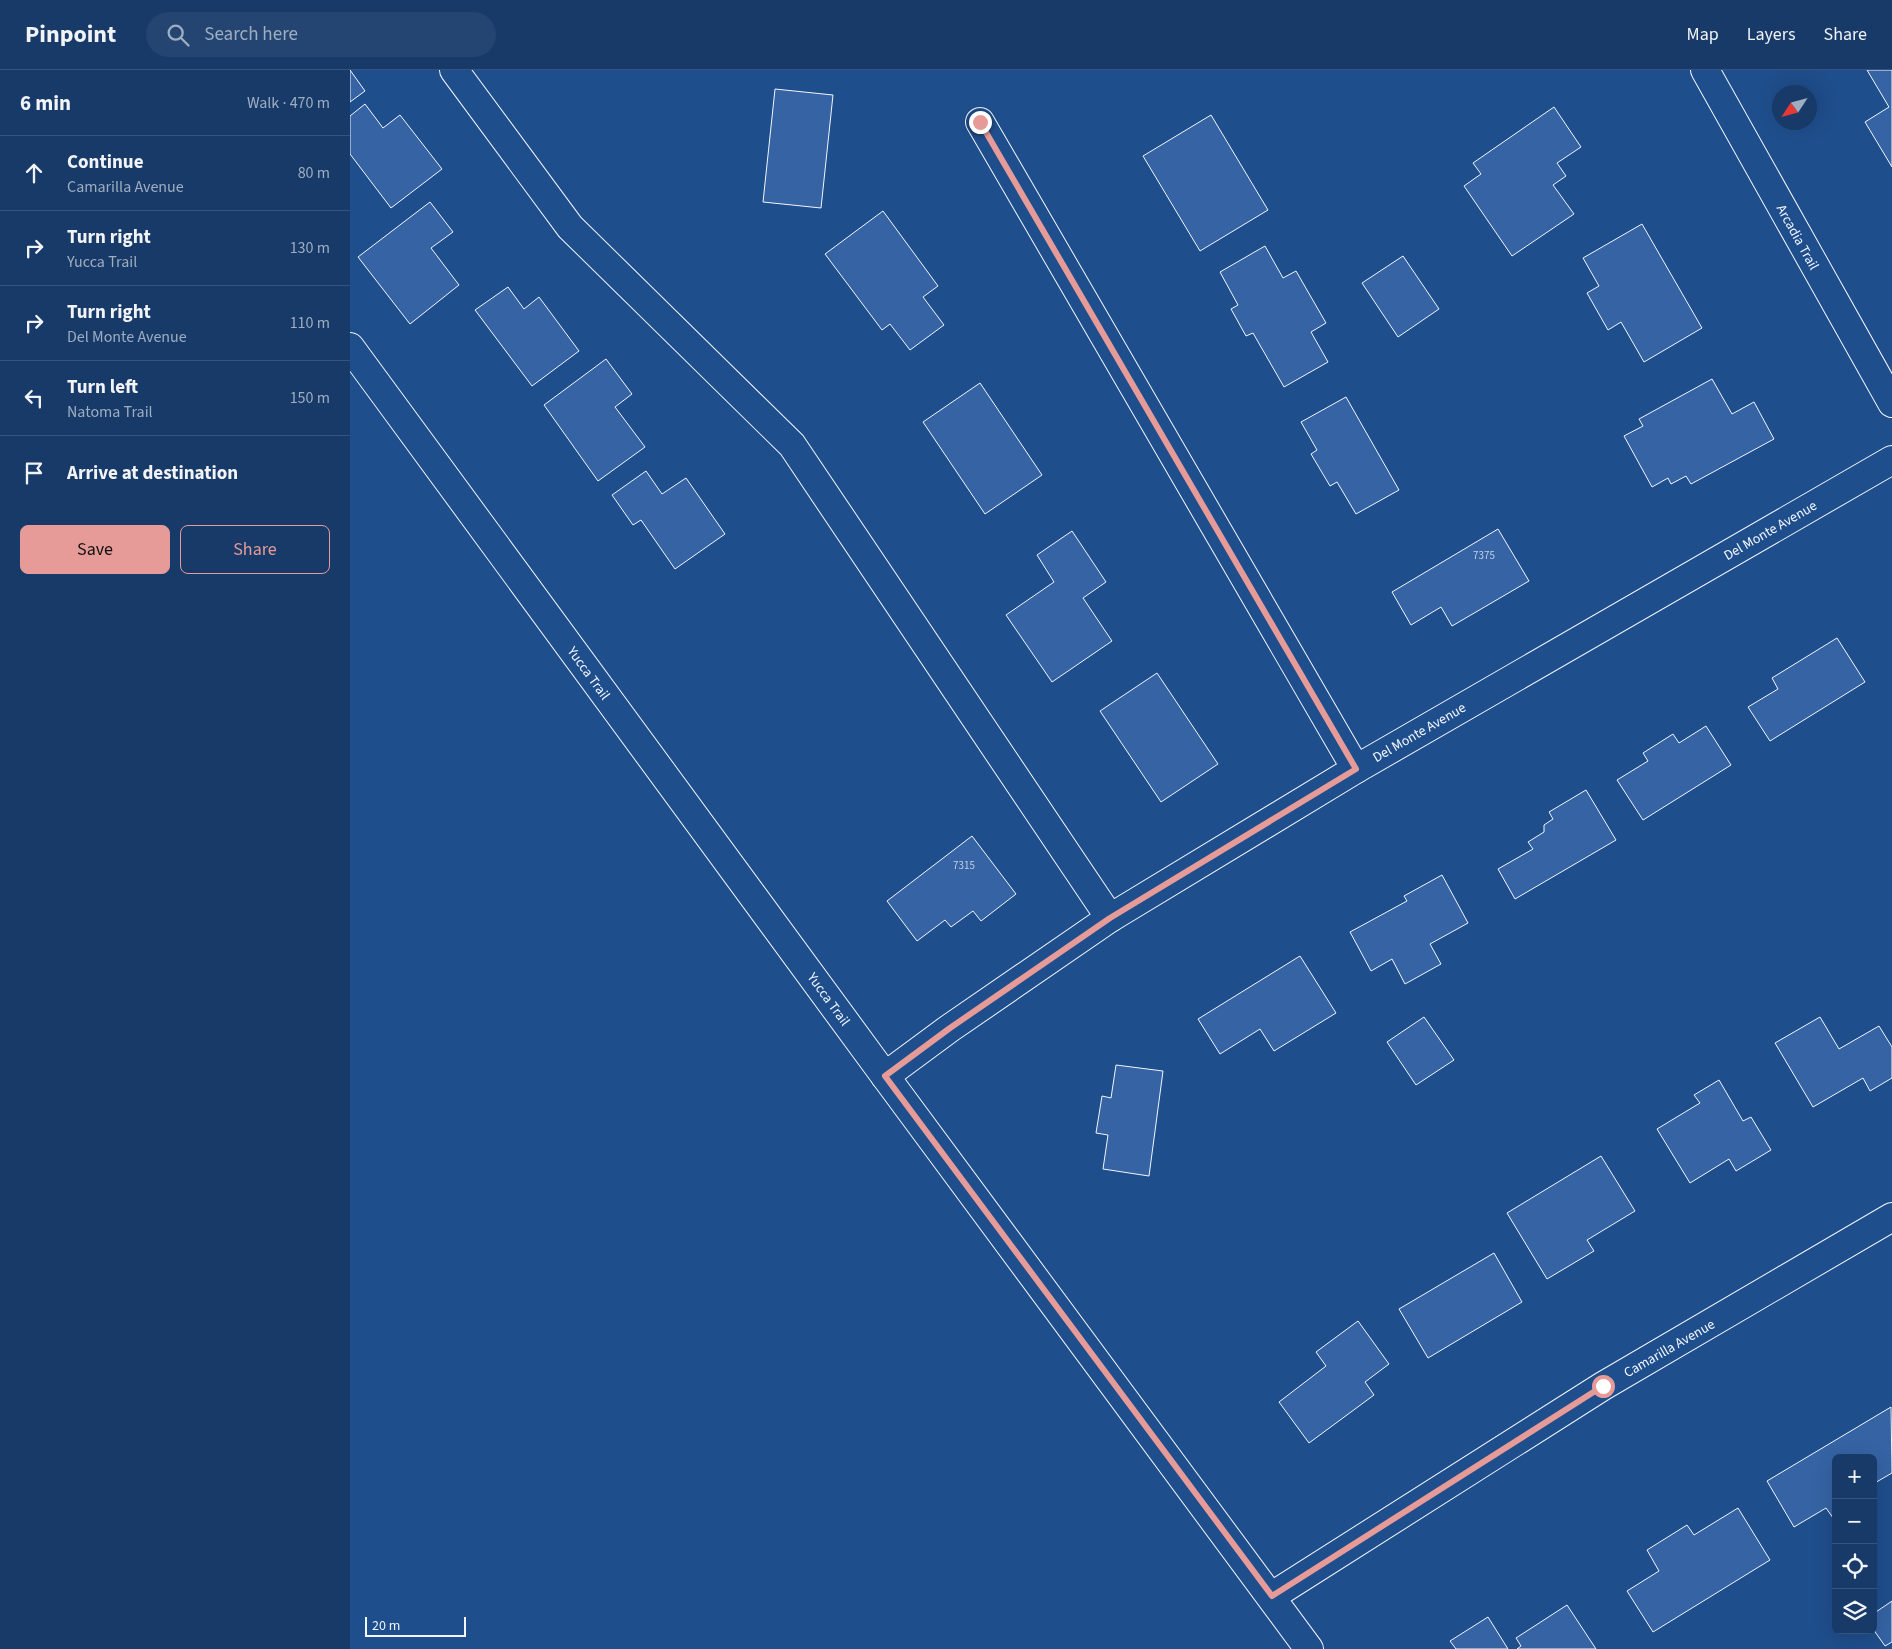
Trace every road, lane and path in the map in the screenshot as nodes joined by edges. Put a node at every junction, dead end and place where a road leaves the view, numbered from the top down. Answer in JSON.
{"nodes":[{"id":1,"x":454,"y":70,"type":"edge"},
{"id":2,"x":1705,"y":70,"type":"edge"},
{"id":3,"x":980,"y":122,"type":"dead end"},
{"id":4,"x":350,"y":347,"type":"edge"},
{"id":5,"x":1892,"y":403,"type":"edge"},
{"id":6,"x":1892,"y":460,"type":"edge"},
{"id":7,"x":1356,"y":769,"type":"junction"},
{"id":8,"x":1110,"y":918,"type":"junction"},
{"id":9,"x":885,"y":1076,"type":"junction"},
{"id":10,"x":1892,"y":1217,"type":"edge"},
{"id":11,"x":1272,"y":1596,"type":"junction"},
{"id":12,"x":1309,"y":1649,"type":"edge"}],
"edges":[{"from":1,"to":8,"type":"street"},
{"from":2,"to":5,"type":"street","name":"Arcadia Trail"},
{"from":3,"to":7,"type":"street"},
{"from":4,"to":9,"type":"street","name":"Yucca Trail"},
{"from":6,"to":7,"type":"street","name":"Del Monte Avenue"},
{"from":7,"to":8,"type":"street","name":"Del Monte Avenue"},
{"from":8,"to":9,"type":"street","name":"Del Monte Avenue"},
{"from":9,"to":11,"type":"street","name":"Yucca Trail"},
{"from":10,"to":11,"type":"street","name":"Camarilla Avenue"},
{"from":11,"to":12,"type":"street","name":"Yucca Trail"}]}
